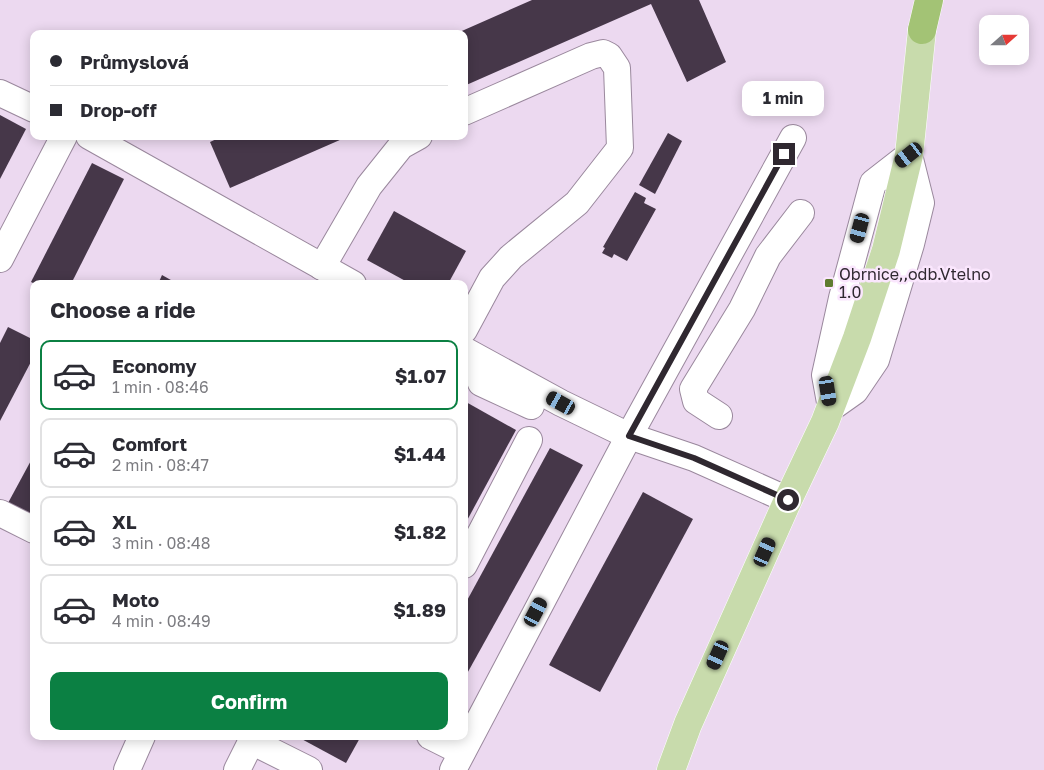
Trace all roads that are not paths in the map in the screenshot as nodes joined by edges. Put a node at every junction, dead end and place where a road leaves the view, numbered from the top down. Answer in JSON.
{"nodes":[{"id":1,"x":919,"y":0,"type":"edge"},
{"id":2,"x":929,"y":0,"type":"edge"},
{"id":3,"x":922,"y":30,"type":"junction"},
{"id":4,"x":0,"y":93,"type":"edge"},
{"id":5,"x":30,"y":107,"type":"edge"},
{"id":6,"x":468,"y":110,"type":"edge"},
{"id":7,"x":793,"y":138,"type":"dead end"},
{"id":8,"x":62,"y":140,"type":"edge"},
{"id":9,"x":96,"y":140,"type":"edge"},
{"id":10,"x":412,"y":140,"type":"edge"},
{"id":11,"x":801,"y":213,"type":"dead end"},
{"id":12,"x":0,"y":260,"type":"edge"},
{"id":13,"x":322,"y":267,"type":"junction"},
{"id":14,"x":346,"y":280,"type":"edge"},
{"id":15,"x":468,"y":338,"type":"edge"},
{"id":16,"x":468,"y":347,"type":"edge"},
{"id":17,"x":719,"y":416,"type":"dead end"},
{"id":18,"x":629,"y":436,"type":"junction"},
{"id":19,"x":529,"y":440,"type":"dead end"},
{"id":20,"x":788,"y":500,"type":"junction"},
{"id":21,"x":0,"y":513,"type":"edge"},
{"id":22,"x":30,"y":528,"type":"edge"},
{"id":23,"x":468,"y":557,"type":"edge"},
{"id":24,"x":140,"y":740,"type":"edge"},
{"id":25,"x":252,"y":740,"type":"edge"},
{"id":26,"x":254,"y":740,"type":"edge"},
{"id":27,"x":434,"y":740,"type":"edge"},
{"id":28,"x":458,"y":761,"type":"edge"},
{"id":29,"x":127,"y":770,"type":"edge"},
{"id":30,"x":237,"y":770,"type":"edge"},
{"id":31,"x":309,"y":770,"type":"edge"},
{"id":32,"x":670,"y":770,"type":"edge"}],
"edges":[{"from":1,"to":3,"type":"highway"},
{"from":2,"to":3,"type":"highway"},
{"from":3,"to":20,"type":"main road"},
{"from":4,"to":5,"type":"lane"},
{"from":6,"to":15,"type":"lane"},
{"from":7,"to":18,"type":"lane"},
{"from":8,"to":12,"type":"lane"},
{"from":9,"to":13,"type":"lane"},
{"from":10,"to":13,"type":"lane"},
{"from":11,"to":17,"type":"lane"},
{"from":13,"to":14,"type":"lane"},
{"from":16,"to":18,"type":"lane"},
{"from":18,"to":20,"type":"lane"},
{"from":18,"to":28,"type":"lane"},
{"from":19,"to":23,"type":"lane"},
{"from":20,"to":32,"type":"main road"},
{"from":21,"to":22,"type":"lane"},
{"from":24,"to":29,"type":"lane"},
{"from":25,"to":30,"type":"lane"},
{"from":26,"to":31,"type":"lane"},
{"from":27,"to":28,"type":"lane"}]}
